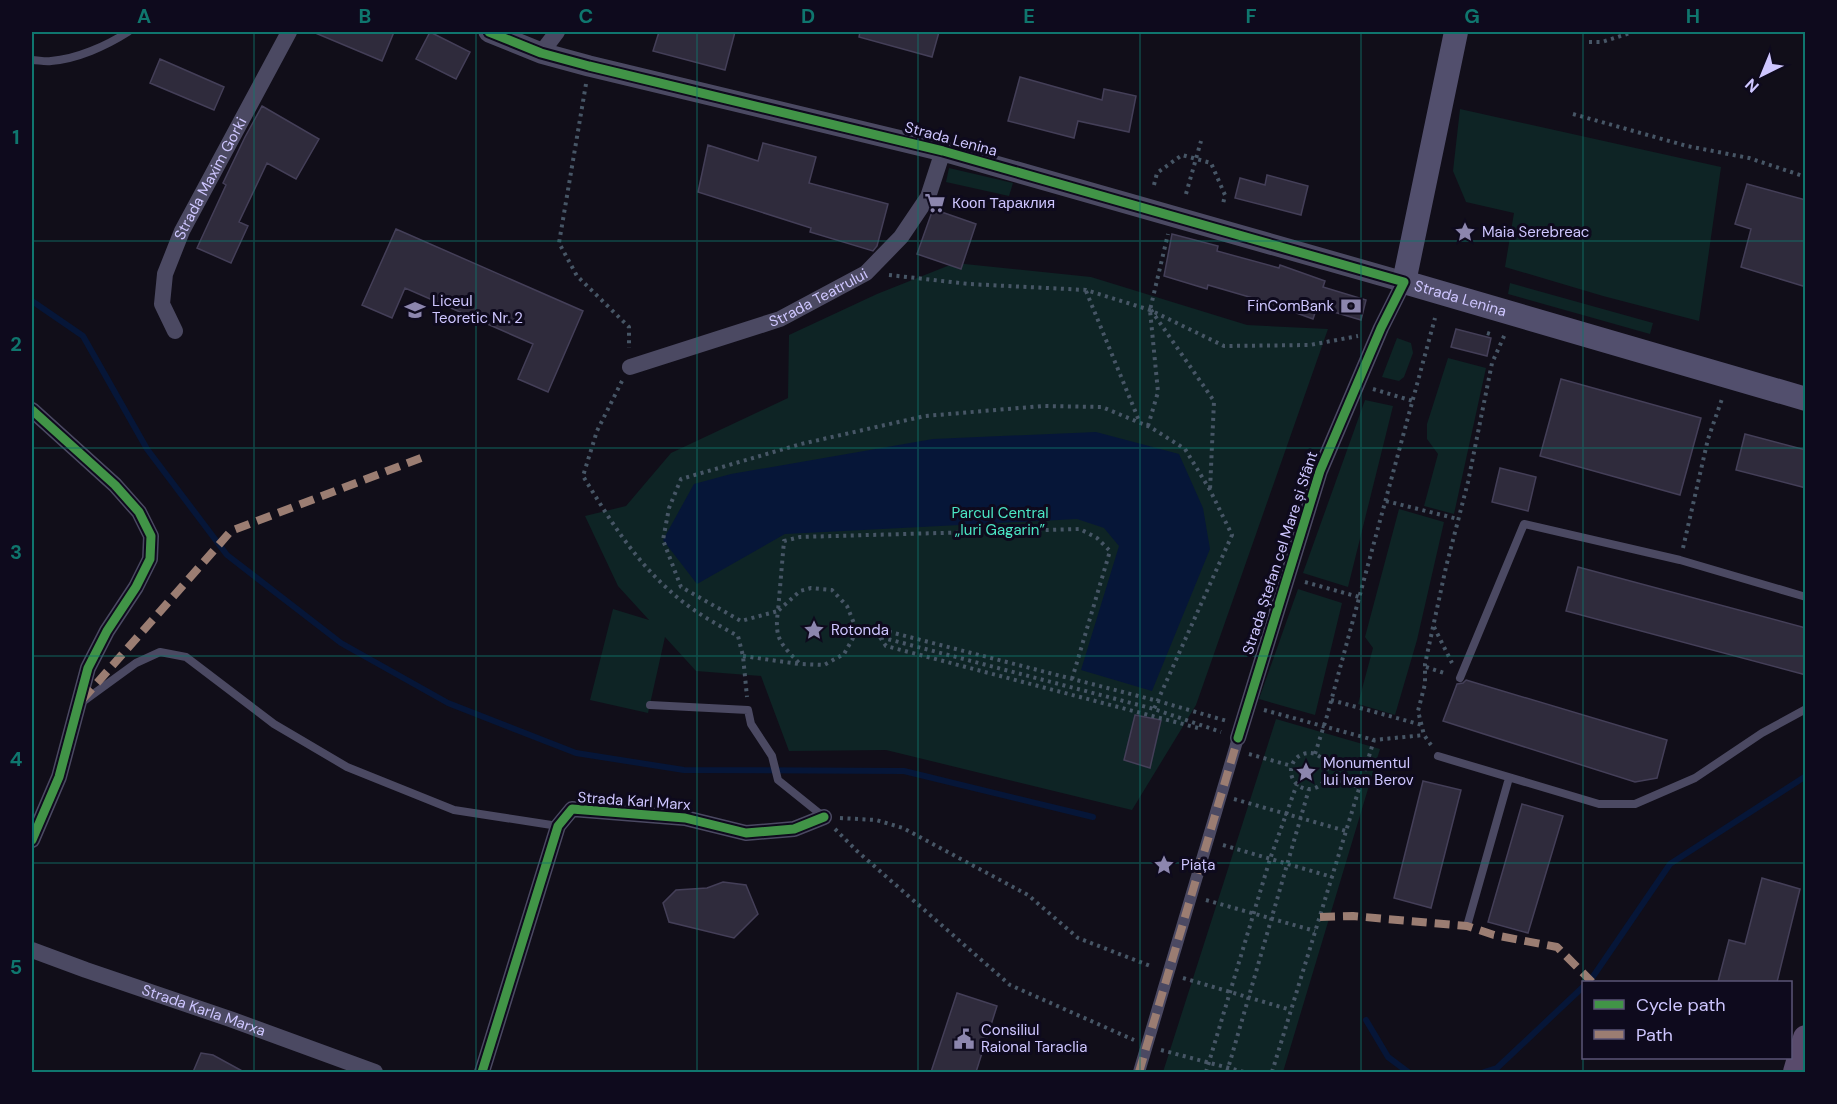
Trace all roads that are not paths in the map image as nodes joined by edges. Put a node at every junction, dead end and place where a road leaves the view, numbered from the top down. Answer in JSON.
{"nodes":[{"id":1,"x":128,"y":32,"type":"edge"},
{"id":2,"x":289,"y":32,"type":"edge"},
{"id":3,"x":489,"y":32,"type":"edge"},
{"id":4,"x":557,"y":32,"type":"edge"},
{"id":5,"x":1456,"y":32,"type":"edge"},
{"id":6,"x":541,"y":52,"type":"junction"},
{"id":7,"x":32,"y":60,"type":"edge"},
{"id":8,"x":943,"y":151,"type":"junction"},
{"id":9,"x":1404,"y":282,"type":"junction"},
{"id":10,"x":175,"y":331,"type":"dead end"},
{"id":11,"x":630,"y":367,"type":"road end"},
{"id":12,"x":1806,"y":399,"type":"edge"},
{"id":13,"x":32,"y":410,"type":"edge"},
{"id":14,"x":1806,"y":597,"type":"edge"},
{"id":15,"x":1460,"y":678,"type":"road end"},
{"id":16,"x":79,"y":705,"type":"junction"},
{"id":17,"x":650,"y":705,"type":"dead end"},
{"id":18,"x":1806,"y":709,"type":"edge"},
{"id":19,"x":1238,"y":738,"type":"joint"},
{"id":20,"x":1438,"y":756,"type":"road end"},
{"id":21,"x":1509,"y":778,"type":"junction"},
{"id":22,"x":824,"y":817,"type":"joint"},
{"id":23,"x":558,"y":826,"type":"junction"},
{"id":24,"x":32,"y":840,"type":"edge"},
{"id":25,"x":1467,"y":926,"type":"dead end"},
{"id":26,"x":32,"y":950,"type":"edge"},
{"id":27,"x":1806,"y":1038,"type":"edge"},
{"id":28,"x":375,"y":1072,"type":"edge"},
{"id":29,"x":482,"y":1072,"type":"edge"},
{"id":30,"x":1140,"y":1072,"type":"edge"},
{"id":31,"x":1796,"y":1072,"type":"edge"}],
"edges":[{"from":1,"to":7,"type":"lane"},
{"from":2,"to":10,"type":"street","name":"Strada Maxim Gorki"},
{"from":3,"to":6,"type":"street","name":"Strada Lenina"},
{"from":4,"to":6,"type":"street"},
{"from":5,"to":9,"type":"main road","name":"Strada Ștefan cel Mare și Sfânt"},
{"from":6,"to":8,"type":"street","name":"Strada Lenina"},
{"from":8,"to":9,"type":"street","name":"Strada Lenina"},
{"from":8,"to":11,"type":"street","name":"Strada Teatrului"},
{"from":9,"to":12,"type":"main road","name":"Strada Lenina"},
{"from":9,"to":19,"type":"street","name":"Strada Ștefan cel Mare și Sfânt"},
{"from":13,"to":16,"type":"street"},
{"from":14,"to":15,"type":"lane"},
{"from":16,"to":23,"type":"lane"},
{"from":16,"to":24,"type":"street"},
{"from":17,"to":22,"type":"lane"},
{"from":18,"to":21,"type":"lane"},
{"from":19,"to":30,"type":"street"},
{"from":20,"to":21,"type":"lane"},
{"from":21,"to":25,"type":"lane"},
{"from":22,"to":23,"type":"street","name":"Strada Karl Marx"},
{"from":23,"to":29,"type":"street"},
{"from":26,"to":28,"type":"street","name":"Strada Karla Marxa"},
{"from":27,"to":31,"type":"main road"}]}
